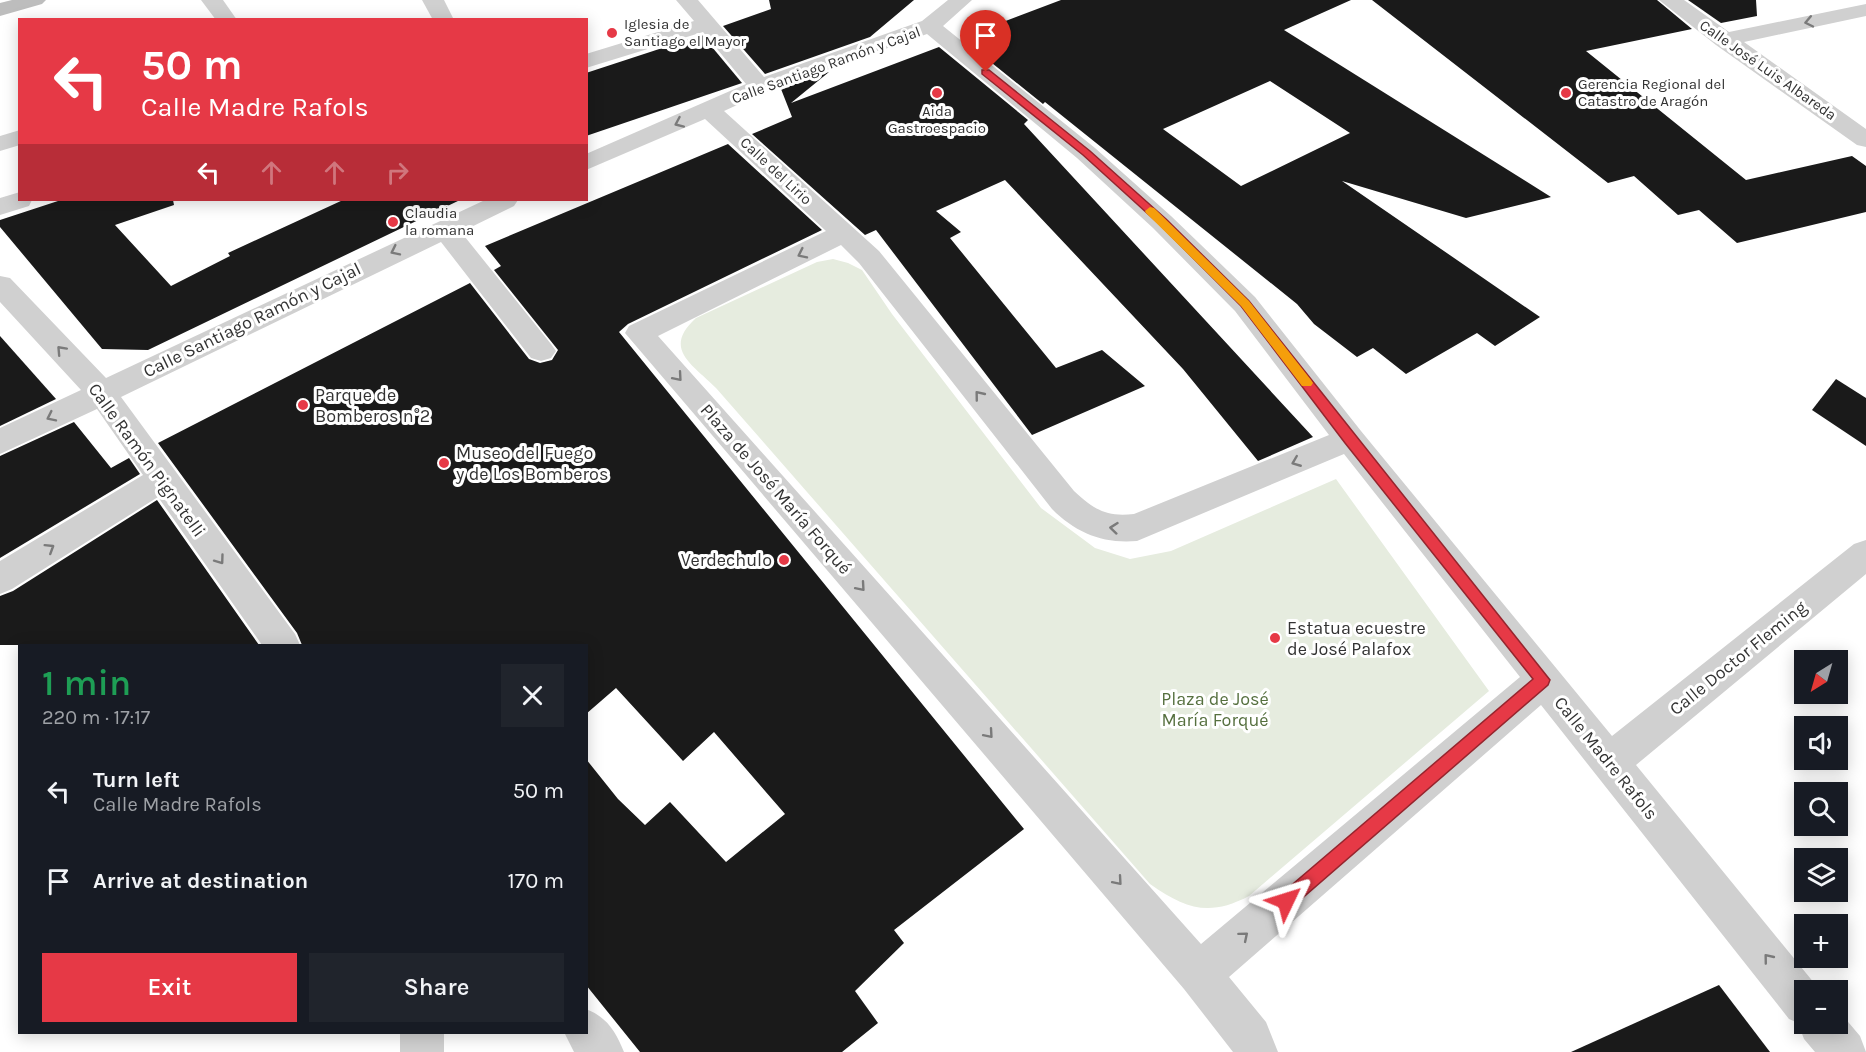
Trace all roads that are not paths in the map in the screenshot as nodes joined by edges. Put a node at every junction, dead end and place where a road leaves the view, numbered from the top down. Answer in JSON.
{"nodes":[{"id":1,"x":35,"y":0,"type":"edge"},
{"id":2,"x":213,"y":0,"type":"edge"},
{"id":3,"x":687,"y":0,"type":"edge"},
{"id":4,"x":961,"y":0,"type":"edge"},
{"id":5,"x":1670,"y":0,"type":"edge"},
{"id":6,"x":0,"y":10,"type":"edge"},
{"id":7,"x":1866,"y":10,"type":"edge"},
{"id":8,"x":225,"y":18,"type":"edge"},
{"id":9,"x":707,"y":24,"type":"junction"},
{"id":10,"x":930,"y":26,"type":"junction"},
{"id":11,"x":1724,"y":40,"type":"junction"},
{"id":12,"x":588,"y":60,"type":"edge"},
{"id":13,"x":760,"y":86,"type":"junction"},
{"id":14,"x":709,"y":110,"type":"junction"},
{"id":15,"x":18,"y":138,"type":"edge"},
{"id":16,"x":1866,"y":140,"type":"edge"},
{"id":17,"x":0,"y":144,"type":"edge"},
{"id":18,"x":588,"y":162,"type":"edge"},
{"id":19,"x":18,"y":201,"type":"edge"},
{"id":20,"x":503,"y":201,"type":"edge"},
{"id":21,"x":0,"y":207,"type":"edge"},
{"id":22,"x":444,"y":228,"type":"junction"},
{"id":23,"x":844,"y":233,"type":"junction"},
{"id":24,"x":0,"y":285,"type":"edge"},
{"id":25,"x":541,"y":351,"type":"dead end"},
{"id":26,"x":101,"y":392,"type":"junction"},
{"id":27,"x":1350,"y":439,"type":"junction"},
{"id":28,"x":0,"y":442,"type":"edge"},
{"id":29,"x":162,"y":479,"type":"junction"},
{"id":30,"x":1866,"y":554,"type":"edge"},
{"id":31,"x":0,"y":579,"type":"edge"},
{"id":32,"x":281,"y":644,"type":"edge"},
{"id":33,"x":1543,"y":680,"type":"junction"},
{"id":34,"x":1610,"y":762,"type":"junction"},
{"id":35,"x":1199,"y":974,"type":"junction"},
{"id":36,"x":1794,"y":992,"type":"edge"},
{"id":37,"x":422,"y":1034,"type":"edge"},
{"id":38,"x":588,"y":1034,"type":"edge"},
{"id":39,"x":1829,"y":1034,"type":"edge"},
{"id":40,"x":422,"y":1052,"type":"edge"},
{"id":41,"x":602,"y":1052,"type":"edge"},
{"id":42,"x":1256,"y":1052,"type":"edge"},
{"id":43,"x":1844,"y":1052,"type":"edge"}],
"edges":[{"from":1,"to":6,"type":"street"},
{"from":2,"to":8,"type":"street"},
{"from":3,"to":9,"type":"street"},
{"from":4,"to":10,"type":"street","name":"Calle Santiago Ramón y Cajal"},
{"from":5,"to":11,"type":"street","name":"Calle José Luis Albareda"},
{"from":7,"to":11,"type":"street","one_way":true},
{"from":9,"to":12,"type":"street"},
{"from":9,"to":13,"type":"street"},
{"from":10,"to":13,"type":"street","name":"Calle Santiago Ramón y Cajal"},
{"from":10,"to":27,"type":"street","name":"Calle Madre Rafols"},
{"from":11,"to":16,"type":"street","name":"Calle José Luis Albareda"},
{"from":13,"to":14,"type":"street","name":"Calle Santiago Ramón y Cajal"},
{"from":14,"to":18,"type":"street","name":"Calle Santiago Ramón y Cajal","one_way":true},
{"from":14,"to":23,"type":"street","name":"Calle del Lirio"},
{"from":15,"to":17,"type":"street"},
{"from":19,"to":21,"type":"street"},
{"from":20,"to":22,"type":"street","name":"Calle Santiago Ramón y Cajal"},
{"from":22,"to":25,"type":"street"},
{"from":22,"to":26,"type":"street","name":"Calle Santiago Ramón y Cajal","one_way":true},
{"from":27,"to":23,"type":"street","one_way":true},
{"from":23,"to":35,"type":"street","name":"Plaza de José María Forqué","one_way":true},
{"from":26,"to":24,"type":"street","name":"Calle Ramón Pignatelli","one_way":true},
{"from":26,"to":28,"type":"street","name":"Calle Santiago Ramón y Cajal","one_way":true},
{"from":26,"to":29,"type":"street","name":"Calle Ramón Pignatelli"},
{"from":27,"to":33,"type":"street","name":"Calle Madre Rafols"},
{"from":31,"to":29,"type":"street","one_way":true},
{"from":29,"to":32,"type":"street","name":"Calle Ramón Pignatelli","one_way":true},
{"from":30,"to":34,"type":"street","name":"Calle Doctor Fleming"},
{"from":33,"to":34,"type":"street","name":"Calle Madre Rafols"},
{"from":35,"to":33,"type":"street","one_way":true},
{"from":36,"to":34,"type":"street","name":"Calle Madre Rafols","one_way":true},
{"from":35,"to":42,"type":"street"},
{"from":37,"to":40,"type":"street"},
{"from":38,"to":41,"type":"street"},
{"from":39,"to":43,"type":"street"}]}
